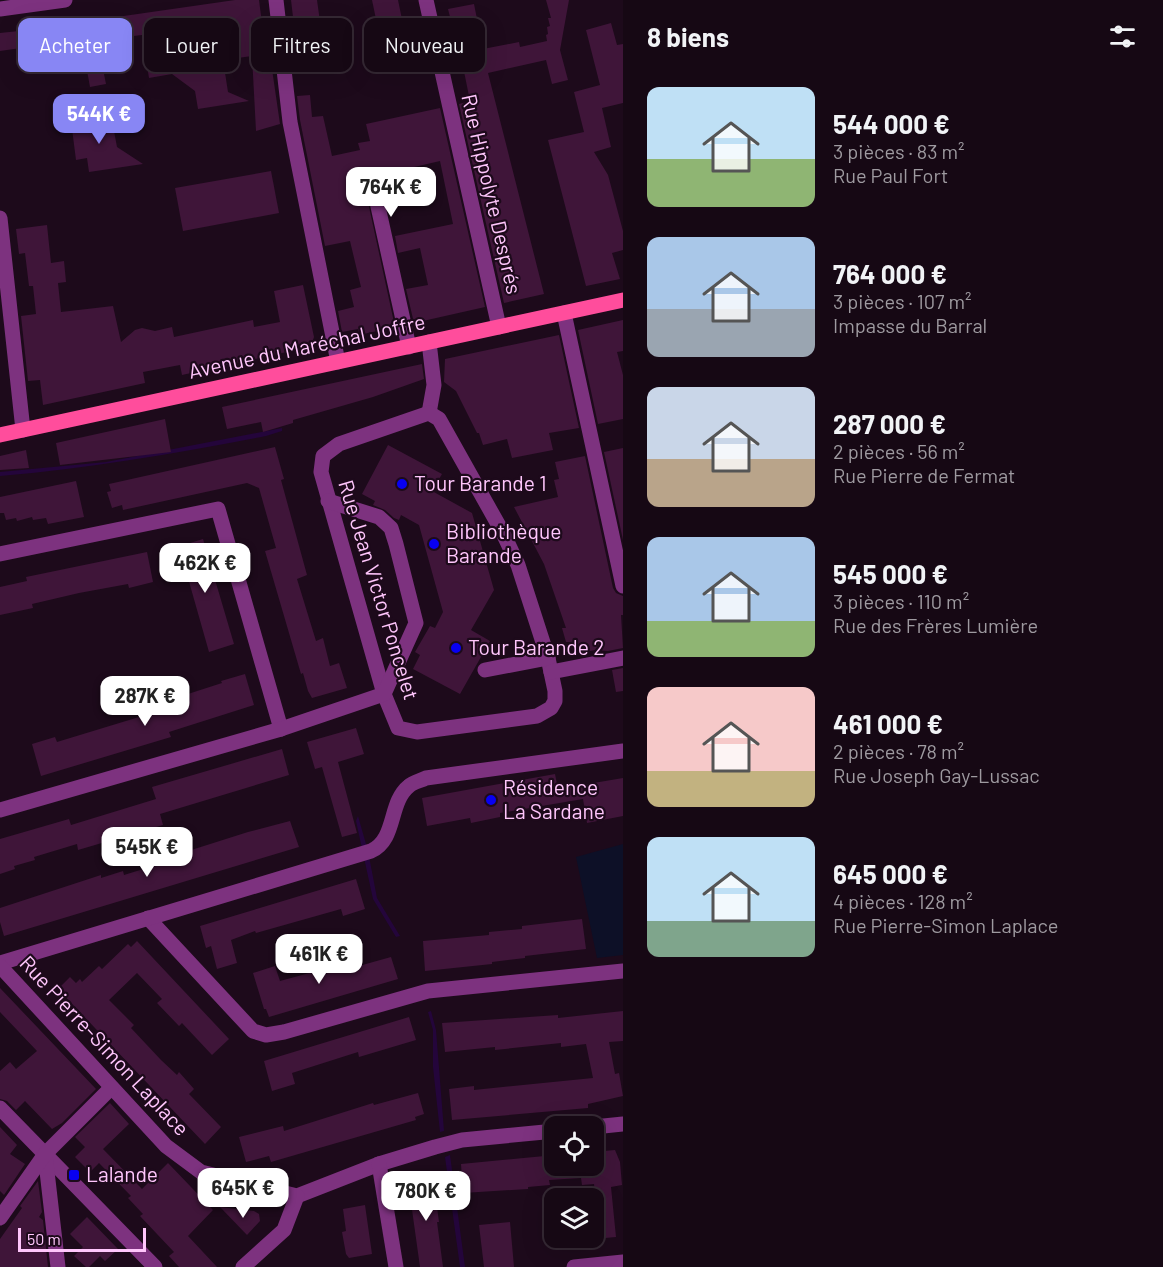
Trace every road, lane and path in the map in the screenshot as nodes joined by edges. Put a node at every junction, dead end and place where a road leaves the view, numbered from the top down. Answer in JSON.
{"nodes":[{"id":1,"x":64,"y":0,"type":"edge"},
{"id":2,"x":276,"y":0,"type":"edge"},
{"id":3,"x":426,"y":0,"type":"edge"},
{"id":4,"x":0,"y":9,"type":"edge"},
{"id":5,"x":375,"y":193,"type":"dead end"},
{"id":6,"x":0,"y":218,"type":"edge"},
{"id":7,"x":623,"y":300,"type":"edge"},
{"id":8,"x":564,"y":313,"type":"junction"},
{"id":9,"x":499,"y":327,"type":"junction"},
{"id":10,"x":429,"y":342,"type":"junction"},
{"id":11,"x":409,"y":347,"type":"junction"},
{"id":12,"x":338,"y":362,"type":"junction"},
{"id":13,"x":434,"y":416,"type":"junction"},
{"id":14,"x":23,"y":430,"type":"junction"},
{"id":15,"x":0,"y":435,"type":"edge"},
{"id":16,"x":328,"y":501,"type":"junction"},
{"id":17,"x":0,"y":554,"type":"edge"},
{"id":18,"x":623,"y":586,"type":"edge"},
{"id":19,"x":623,"y":658,"type":"edge"},
{"id":20,"x":549,"y":665,"type":"junction"},
{"id":21,"x":485,"y":670,"type":"dead end"},
{"id":22,"x":384,"y":694,"type":"junction"},
{"id":23,"x":281,"y":729,"type":"junction"},
{"id":24,"x":623,"y":751,"type":"edge"},
{"id":25,"x":0,"y":810,"type":"edge"},
{"id":26,"x":148,"y":918,"type":"junction"},
{"id":27,"x":0,"y":964,"type":"edge"},
{"id":28,"x":623,"y":971,"type":"edge"},
{"id":29,"x":111,"y":1088,"type":"junction"},
{"id":30,"x":0,"y":1108,"type":"edge"},
{"id":31,"x":623,"y":1124,"type":"edge"},
{"id":32,"x":604,"y":1126,"type":"edge"},
{"id":33,"x":544,"y":1132,"type":"edge"},
{"id":34,"x":45,"y":1154,"type":"junction"},
{"id":35,"x":379,"y":1164,"type":"junction"},
{"id":36,"x":297,"y":1196,"type":"junction"},
{"id":37,"x":0,"y":1218,"type":"edge"},
{"id":38,"x":623,"y":1262,"type":"edge"},
{"id":39,"x":58,"y":1267,"type":"edge"},
{"id":40,"x":155,"y":1267,"type":"edge"},
{"id":41,"x":243,"y":1267,"type":"edge"},
{"id":42,"x":396,"y":1267,"type":"edge"},
{"id":43,"x":573,"y":1267,"type":"edge"}],
"edges":[{"from":1,"to":4,"type":"street"},
{"from":2,"to":12,"type":"street"},
{"from":3,"to":9,"type":"street","name":"Rue Hippolyte Després"},
{"from":5,"to":11,"type":"street"},
{"from":6,"to":14,"type":"street"},
{"from":7,"to":8,"type":"main road","name":"Avenue du Maréchal Joffre"},
{"from":8,"to":9,"type":"main road","name":"Avenue du Maréchal Joffre"},
{"from":8,"to":18,"type":"street"},
{"from":9,"to":10,"type":"main road","name":"Avenue du Maréchal Joffre"},
{"from":10,"to":11,"type":"main road","name":"Avenue du Maréchal Joffre"},
{"from":10,"to":13,"type":"street"},
{"from":11,"to":12,"type":"main road","name":"Avenue du Maréchal Joffre"},
{"from":12,"to":14,"type":"main road","name":"Avenue du Maréchal Joffre"},
{"from":13,"to":16,"type":"street","name":"Rue Jean Victor Poncelet"},
{"from":13,"to":20,"type":"street","name":"Rue Jean Victor Poncelet"},
{"from":14,"to":15,"type":"main road","name":"Avenue du Maréchal Joffre"},
{"from":16,"to":22,"type":"street","name":"Rue Jean Victor Poncelet"},
{"from":16,"to":22,"type":"street"},
{"from":17,"to":23,"type":"street"},
{"from":19,"to":20,"type":"street"},
{"from":20,"to":21,"type":"street"},
{"from":20,"to":22,"type":"street","name":"Rue Jean Victor Poncelet"},
{"from":22,"to":23,"type":"street"},
{"from":23,"to":25,"type":"street"},
{"from":24,"to":26,"type":"street"},
{"from":26,"to":27,"type":"street"},
{"from":26,"to":28,"type":"street"},
{"from":27,"to":29,"type":"street","name":"Rue Pierre-Simon Laplace"},
{"from":29,"to":34,"type":"street"},
{"from":29,"to":36,"type":"street","name":"Rue Pierre-Simon Laplace"},
{"from":30,"to":34,"type":"street"},
{"from":31,"to":32,"type":"street"},
{"from":33,"to":35,"type":"street"},
{"from":34,"to":37,"type":"street"},
{"from":34,"to":39,"type":"street"},
{"from":34,"to":40,"type":"street"},
{"from":35,"to":36,"type":"street"},
{"from":35,"to":42,"type":"street"},
{"from":36,"to":41,"type":"street"},
{"from":38,"to":43,"type":"street"}]}
